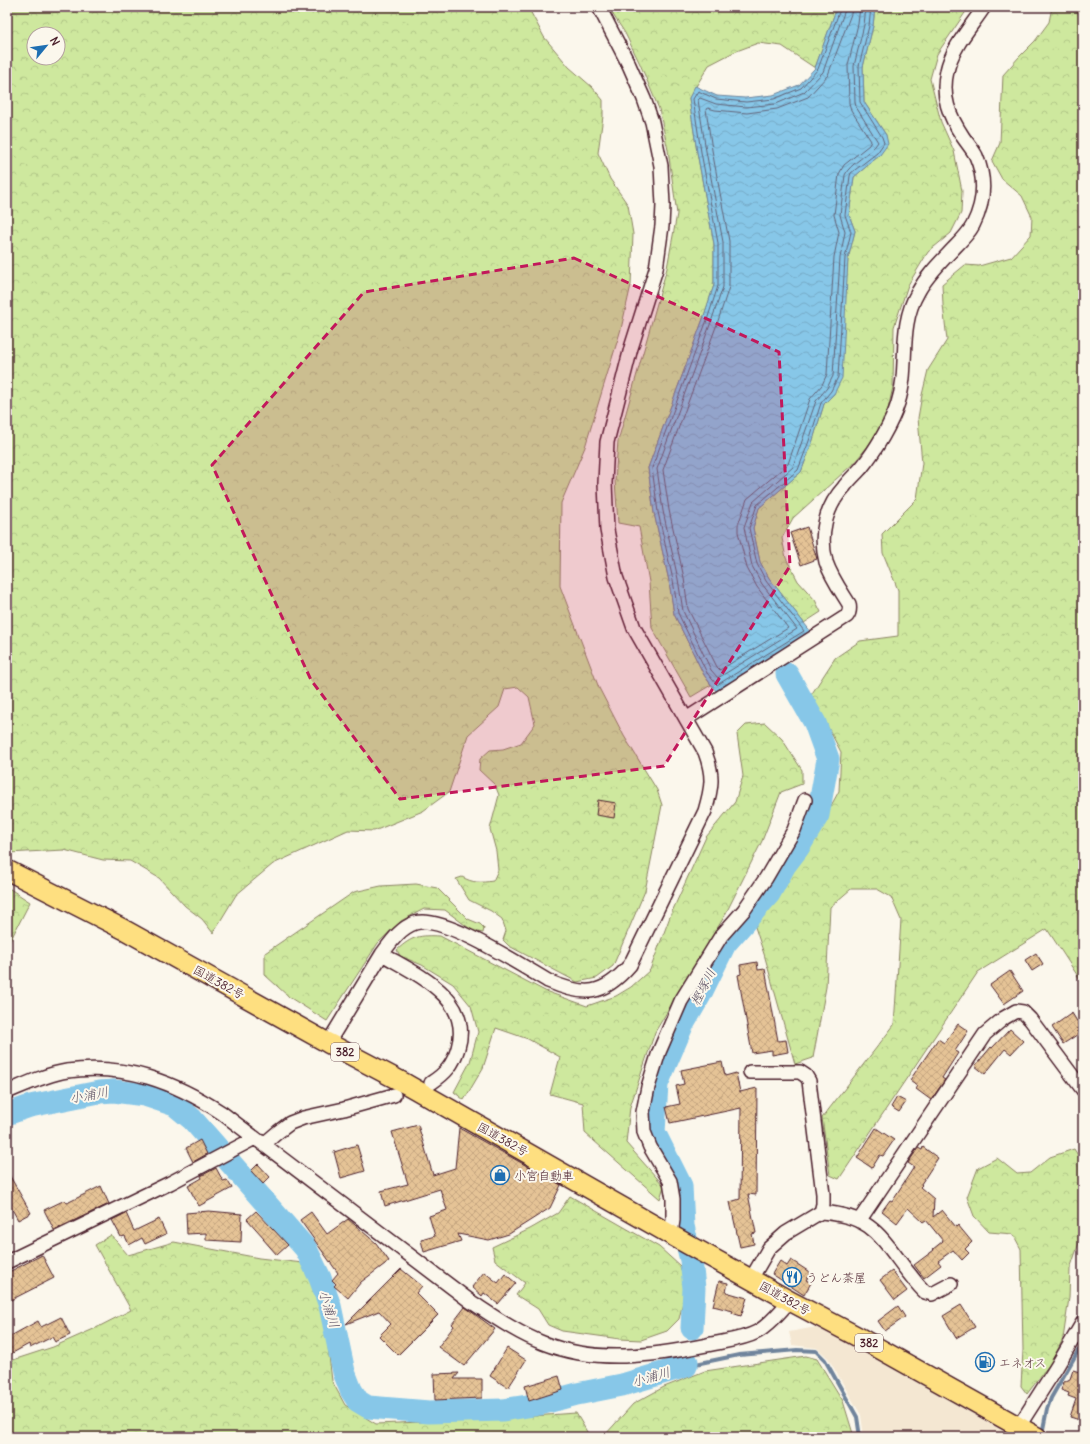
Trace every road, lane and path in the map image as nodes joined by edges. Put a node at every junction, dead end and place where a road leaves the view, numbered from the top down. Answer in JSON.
{"nodes":[{"id":1,"x":599,"y":7,"type":"edge"},
{"id":2,"x":984,"y":7,"type":"edge"},
{"id":3,"x":686,"y":719,"type":"junction"},
{"id":4,"x":805,"y":800,"type":"dead end"},
{"id":5,"x":7,"y":870,"type":"edge"},
{"id":6,"x":382,"y":954,"type":"junction"},
{"id":7,"x":328,"y":1043,"type":"junction"},
{"id":8,"x":750,"y":1072,"type":"dead end"},
{"id":9,"x":430,"y":1083,"type":"dead end"},
{"id":10,"x":1083,"y":1090,"type":"edge"},
{"id":11,"x":7,"y":1092,"type":"edge"},
{"id":12,"x":394,"y":1095,"type":"dead end"},
{"id":13,"x":260,"y":1141,"type":"junction"},
{"id":14,"x":821,"y":1212,"type":"junction"},
{"id":15,"x":860,"y":1221,"type":"junction"},
{"id":16,"x":676,"y":1237,"type":"junction"},
{"id":17,"x":7,"y":1262,"type":"edge"},
{"id":18,"x":750,"y":1279,"type":"junction"},
{"id":19,"x":952,"y":1284,"type":"dead end"},
{"id":20,"x":790,"y":1301,"type":"junction"},
{"id":21,"x":1083,"y":1322,"type":"edge"},
{"id":22,"x":1019,"y":1426,"type":"junction"},
{"id":23,"x":1037,"y":1437,"type":"edge"}],
"edges":[{"from":1,"to":3,"type":"street"},
{"from":2,"to":3,"type":"street"},
{"from":3,"to":6,"type":"street"},
{"from":4,"to":16,"type":"street"},
{"from":5,"to":7,"type":"highway","name":"国道382号","number":"382"},
{"from":6,"to":7,"type":"street"},
{"from":6,"to":9,"type":"street"},
{"from":7,"to":16,"type":"highway","name":"国道382号","number":"382"},
{"from":8,"to":14,"type":"street"},
{"from":10,"to":15,"type":"street"},
{"from":11,"to":13,"type":"street"},
{"from":12,"to":13,"type":"street"},
{"from":13,"to":17,"type":"street"},
{"from":13,"to":20,"type":"street"},
{"from":14,"to":15,"type":"street"},
{"from":14,"to":18,"type":"street"},
{"from":15,"to":19,"type":"street"},
{"from":16,"to":18,"type":"highway","name":"国道382号","number":"382"},
{"from":18,"to":20,"type":"highway","name":"国道382号","number":"382"},
{"from":20,"to":22,"type":"highway","name":"国道382号","number":"382"},
{"from":21,"to":22,"type":"street"},
{"from":22,"to":23,"type":"highway","name":"国道382号","number":"382"}]}
